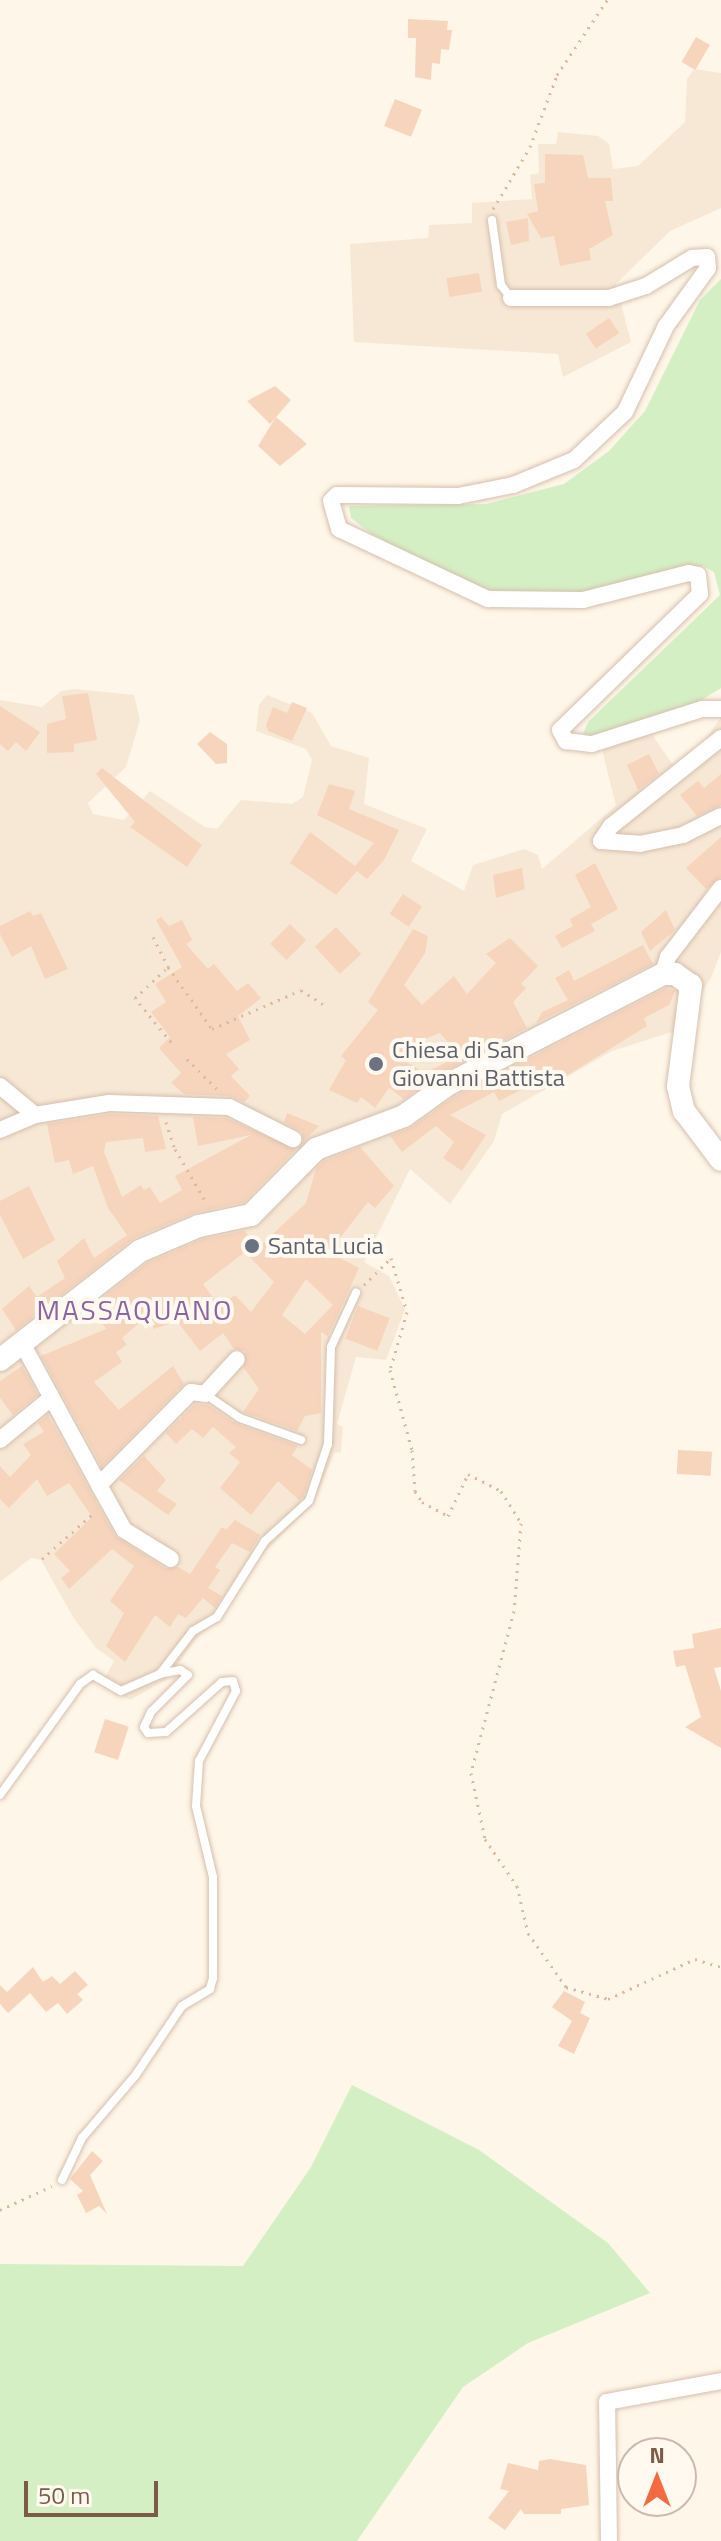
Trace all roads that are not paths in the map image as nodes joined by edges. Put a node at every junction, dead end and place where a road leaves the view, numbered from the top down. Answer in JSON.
{"nodes":[{"id":1,"x":492,"y":220,"type":"road end"},
{"id":2,"x":714,"y":263,"type":"edge"},
{"id":3,"x":511,"y":298,"type":"joint"},
{"id":4,"x":721,"y":709,"type":"edge"},
{"id":5,"x":721,"y":738,"type":"edge"},
{"id":6,"x":721,"y":816,"type":"edge"},
{"id":7,"x":721,"y":888,"type":"edge"},
{"id":8,"x":663,"y":974,"type":"junction"},
{"id":9,"x":0,"y":1086,"type":"edge"},
{"id":10,"x":35,"y":1115,"type":"junction"},
{"id":11,"x":0,"y":1130,"type":"edge"},
{"id":12,"x":293,"y":1139,"type":"dead end"},
{"id":13,"x":721,"y":1160,"type":"edge"},
{"id":14,"x":356,"y":1293,"type":"road end"},
{"id":15,"x":22,"y":1343,"type":"junction"},
{"id":16,"x":237,"y":1359,"type":"dead end"},
{"id":17,"x":0,"y":1360,"type":"edge"},
{"id":18,"x":205,"y":1394,"type":"junction"},
{"id":19,"x":50,"y":1399,"type":"junction"},
{"id":20,"x":0,"y":1440,"type":"edge"},
{"id":21,"x":301,"y":1440,"type":"dead end"},
{"id":22,"x":99,"y":1485,"type":"junction"},
{"id":23,"x":171,"y":1559,"type":"dead end"},
{"id":24,"x":160,"y":1674,"type":"junction"},
{"id":25,"x":0,"y":1795,"type":"edge"},
{"id":26,"x":62,"y":2180,"type":"road end"},
{"id":27,"x":721,"y":2381,"type":"edge"},
{"id":28,"x":609,"y":2541,"type":"edge"}],
"edges":[{"from":1,"to":3,"type":"lane"},
{"from":2,"to":3,"type":"street"},
{"from":2,"to":4,"type":"street"},
{"from":5,"to":6,"type":"street"},
{"from":7,"to":8,"type":"street"},
{"from":8,"to":13,"type":"street"},
{"from":8,"to":15,"type":"street"},
{"from":9,"to":10,"type":"street"},
{"from":10,"to":11,"type":"street"},
{"from":10,"to":12,"type":"street"},
{"from":14,"to":24,"type":"lane"},
{"from":15,"to":17,"type":"street"},
{"from":15,"to":19,"type":"street"},
{"from":16,"to":18,"type":"street"},
{"from":18,"to":21,"type":"lane"},
{"from":18,"to":22,"type":"street"},
{"from":19,"to":20,"type":"street"},
{"from":19,"to":22,"type":"street"},
{"from":22,"to":23,"type":"street"},
{"from":24,"to":25,"type":"lane"},
{"from":24,"to":26,"type":"lane"},
{"from":27,"to":28,"type":"street"}]}
